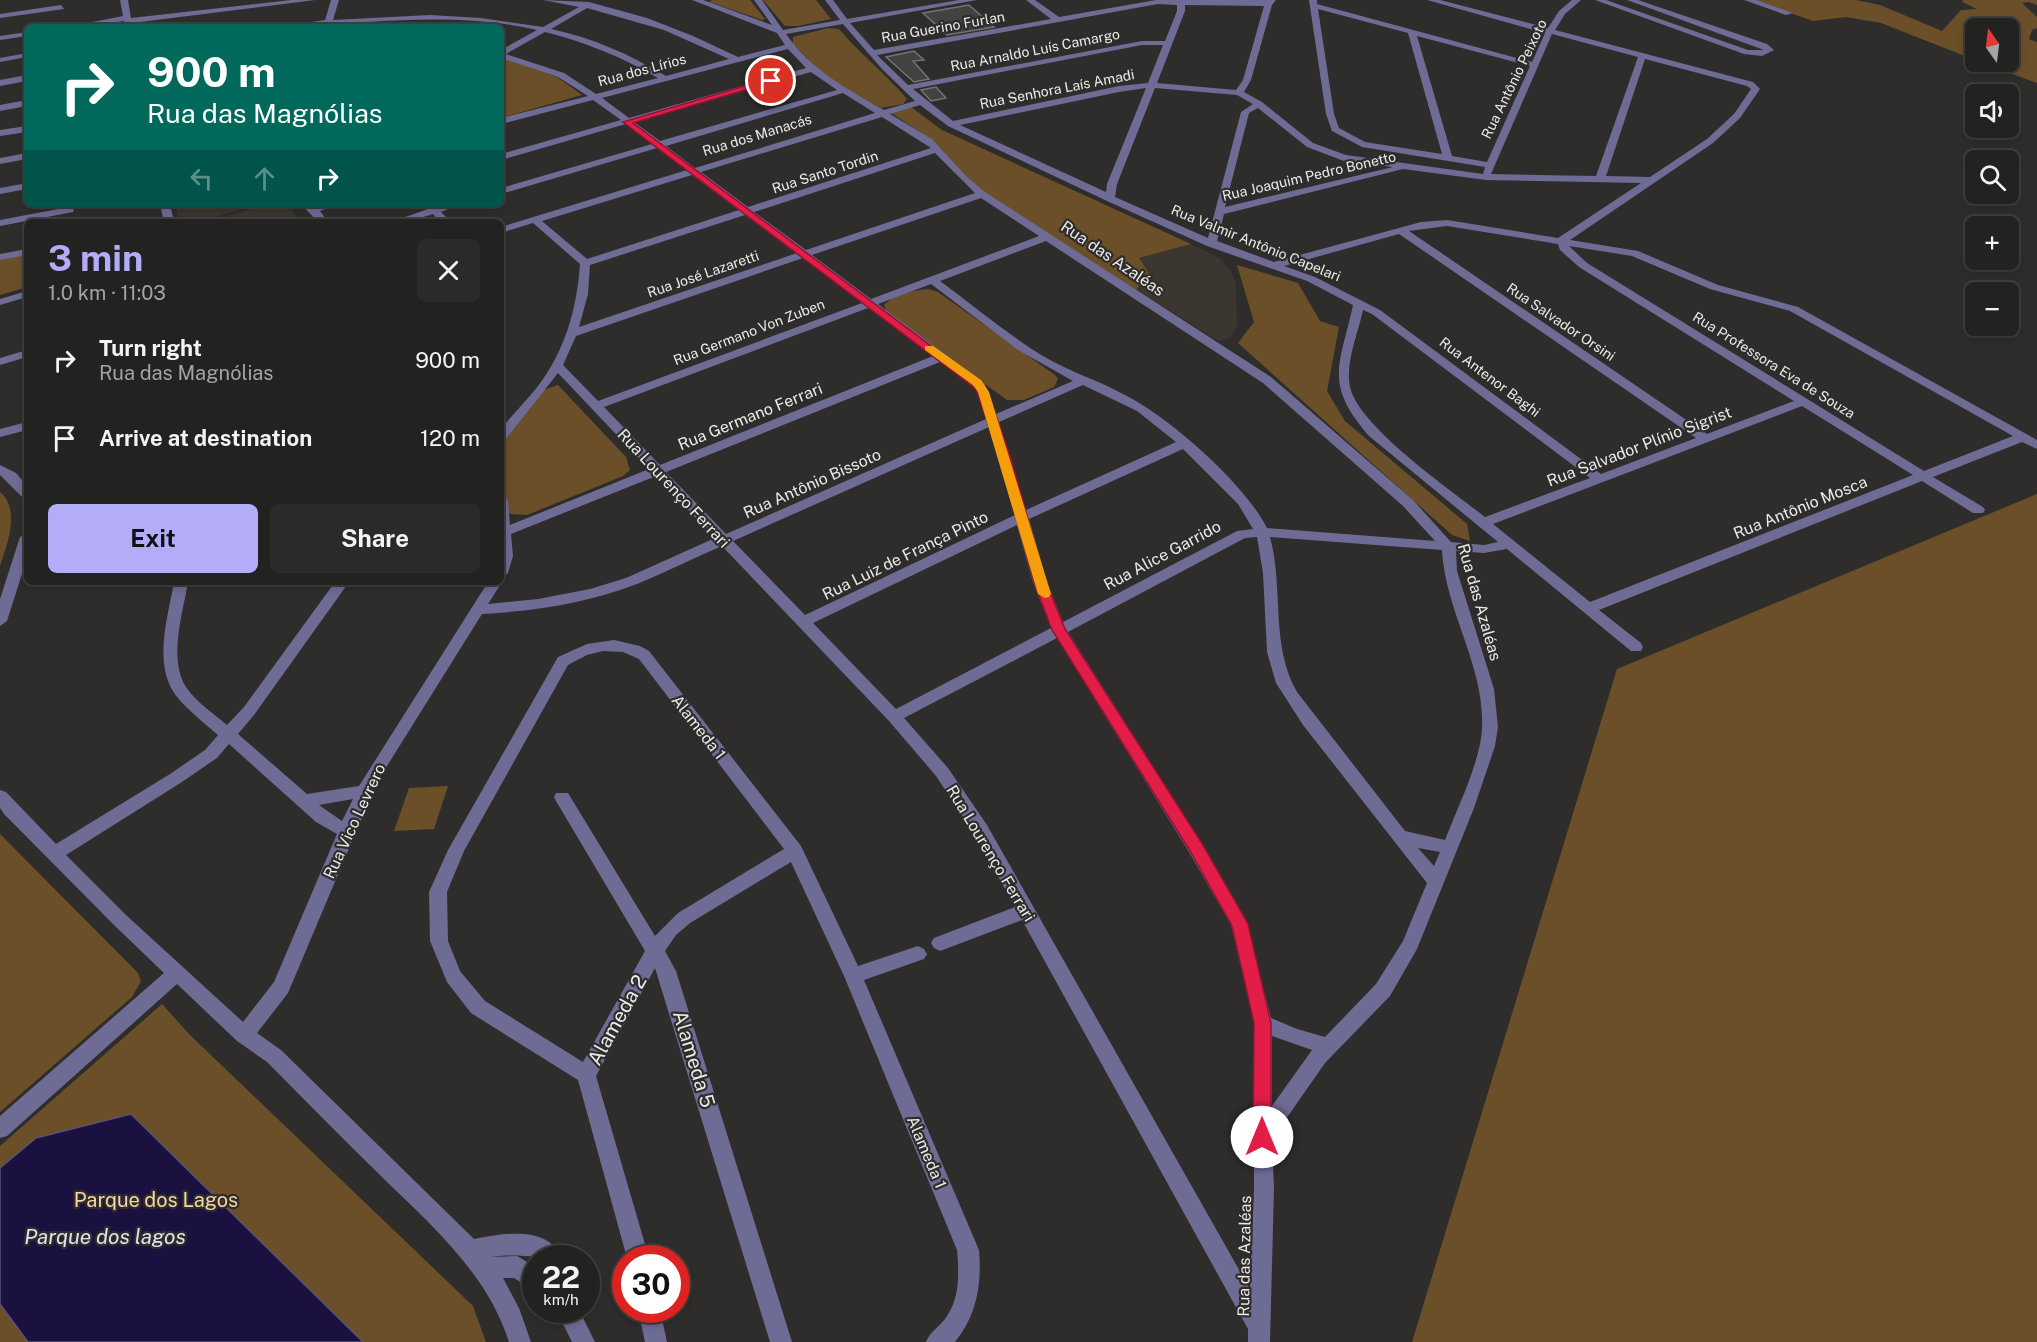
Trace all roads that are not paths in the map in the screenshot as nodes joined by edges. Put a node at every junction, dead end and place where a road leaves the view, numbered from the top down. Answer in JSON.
{"nodes":[{"id":1,"x":123,"y":0,"type":"edge"},
{"id":2,"x":311,"y":0,"type":"edge"},
{"id":3,"x":335,"y":0,"type":"edge"},
{"id":4,"x":547,"y":0,"type":"edge"},
{"id":5,"x":597,"y":0,"type":"edge"},
{"id":6,"x":758,"y":0,"type":"edge"},
{"id":7,"x":829,"y":0,"type":"edge"},
{"id":8,"x":973,"y":0,"type":"edge"},
{"id":9,"x":1030,"y":0,"type":"edge"},
{"id":10,"x":1431,"y":0,"type":"edge"},
{"id":11,"x":1631,"y":0,"type":"edge"},
{"id":12,"x":1748,"y":0,"type":"edge"},
{"id":13,"x":701,"y":1,"type":"edge"},
{"id":14,"x":1181,"y":1,"type":"edge"},
{"id":15,"x":1270,"y":2,"type":"edge"},
{"id":16,"x":1576,"y":2,"type":"edge"},
{"id":17,"x":1313,"y":3,"type":"edge"},
{"id":18,"x":1597,"y":4,"type":"edge"},
{"id":19,"x":587,"y":6,"type":"junction"},
{"id":20,"x":62,"y":7,"type":"dead end"},
{"id":21,"x":1789,"y":14,"type":"dead end"},
{"id":22,"x":0,"y":16,"type":"edge"},
{"id":23,"x":1057,"y":20,"type":"junction"},
{"id":24,"x":845,"y":21,"type":"junction"},
{"id":25,"x":128,"y":22,"type":"edge"},
{"id":26,"x":105,"y":24,"type":"edge"},
{"id":27,"x":328,"y":24,"type":"edge"},
{"id":28,"x":486,"y":24,"type":"edge"},
{"id":29,"x":504,"y":26,"type":"edge"},
{"id":30,"x":543,"y":29,"type":"junction"},
{"id":31,"x":1411,"y":30,"type":"junction"},
{"id":32,"x":782,"y":32,"type":"junction"},
{"id":33,"x":1549,"y":33,"type":"junction"},
{"id":34,"x":24,"y":34,"type":"edge"},
{"id":35,"x":0,"y":38,"type":"edge"},
{"id":36,"x":1168,"y":43,"type":"junction"},
{"id":37,"x":790,"y":46,"type":"junction"},
{"id":38,"x":504,"y":52,"type":"edge"},
{"id":39,"x":873,"y":53,"type":"junction"},
{"id":40,"x":504,"y":55,"type":"edge"},
{"id":41,"x":24,"y":56,"type":"edge"},
{"id":42,"x":1642,"y":57,"type":"junction"},
{"id":43,"x":735,"y":59,"type":"junction"},
{"id":44,"x":0,"y":60,"type":"edge"},
{"id":45,"x":1534,"y":65,"type":"junction"},
{"id":46,"x":812,"y":69,"type":"junction"},
{"id":47,"x":664,"y":78,"type":"junction"},
{"id":48,"x":24,"y":79,"type":"edge"},
{"id":49,"x":0,"y":83,"type":"edge"},
{"id":50,"x":1151,"y":85,"type":"junction"},
{"id":51,"x":907,"y":88,"type":"junction"},
{"id":52,"x":845,"y":90,"type":"junction"},
{"id":53,"x":1239,"y":93,"type":"junction"},
{"id":54,"x":594,"y":96,"type":"junction"},
{"id":55,"x":920,"y":102,"type":"junction"},
{"id":56,"x":24,"y":104,"type":"edge"},
{"id":57,"x":1259,"y":104,"type":"junction"},
{"id":58,"x":0,"y":108,"type":"edge"},
{"id":59,"x":880,"y":113,"type":"junction"},
{"id":60,"x":504,"y":120,"type":"edge"},
{"id":61,"x":627,"y":122,"type":"junction"},
{"id":62,"x":951,"y":124,"type":"junction"},
{"id":63,"x":24,"y":129,"type":"edge"},
{"id":64,"x":0,"y":133,"type":"edge"},
{"id":65,"x":658,"y":145,"type":"junction"},
{"id":66,"x":935,"y":150,"type":"junction"},
{"id":67,"x":504,"y":156,"type":"edge"},
{"id":68,"x":24,"y":157,"type":"edge"},
{"id":69,"x":1448,"y":159,"type":"junction"},
{"id":70,"x":0,"y":161,"type":"edge"},
{"id":71,"x":1489,"y":165,"type":"junction"},
{"id":72,"x":1407,"y":167,"type":"junction"},
{"id":73,"x":692,"y":171,"type":"junction"},
{"id":74,"x":1486,"y":177,"type":"junction"},
{"id":75,"x":1600,"y":179,"type":"junction"},
{"id":76,"x":1651,"y":180,"type":"junction"},
{"id":77,"x":1112,"y":184,"type":"junction"},
{"id":78,"x":24,"y":187,"type":"edge"},
{"id":79,"x":1085,"y":188,"type":"junction"},
{"id":80,"x":504,"y":190,"type":"edge"},
{"id":81,"x":0,"y":191,"type":"edge"},
{"id":82,"x":981,"y":194,"type":"junction"},
{"id":83,"x":1110,"y":199,"type":"junction"},
{"id":84,"x":69,"y":207,"type":"edge"},
{"id":85,"x":310,"y":207,"type":"edge"},
{"id":86,"x":431,"y":207,"type":"edge"},
{"id":87,"x":748,"y":211,"type":"junction"},
{"id":88,"x":1218,"y":212,"type":"junction"},
{"id":89,"x":320,"y":219,"type":"edge"},
{"id":90,"x":403,"y":219,"type":"edge"},
{"id":91,"x":443,"y":219,"type":"edge"},
{"id":92,"x":534,"y":219,"type":"junction"},
{"id":93,"x":0,"y":223,"type":"edge"},
{"id":94,"x":1214,"y":227,"type":"junction"},
{"id":95,"x":504,"y":229,"type":"edge"},
{"id":96,"x":1400,"y":230,"type":"junction"},
{"id":97,"x":1188,"y":234,"type":"junction"},
{"id":98,"x":1048,"y":236,"type":"junction"},
{"id":99,"x":1562,"y":240,"type":"junction"},
{"id":100,"x":1211,"y":244,"type":"junction"},
{"id":101,"x":24,"y":253,"type":"edge"},
{"id":102,"x":806,"y":255,"type":"junction"},
{"id":103,"x":0,"y":257,"type":"edge"},
{"id":104,"x":585,"y":263,"type":"junction"},
{"id":105,"x":1274,"y":265,"type":"junction"},
{"id":106,"x":932,"y":280,"type":"junction"},
{"id":107,"x":24,"y":295,"type":"edge"},
{"id":108,"x":0,"y":302,"type":"edge"},
{"id":109,"x":870,"y":303,"type":"junction"},
{"id":110,"x":1359,"y":304,"type":"junction"},
{"id":111,"x":570,"y":334,"type":"junction"},
{"id":112,"x":24,"y":354,"type":"edge"},
{"id":113,"x":941,"y":357,"type":"junction"},
{"id":114,"x":0,"y":362,"type":"edge"},
{"id":115,"x":557,"y":365,"type":"junction"},
{"id":116,"x":1084,"y":381,"type":"junction"},
{"id":117,"x":1805,"y":401,"type":"junction"},
{"id":118,"x":596,"y":406,"type":"junction"},
{"id":119,"x":993,"y":422,"type":"junction"},
{"id":120,"x":24,"y":427,"type":"edge"},
{"id":121,"x":504,"y":431,"type":"edge"},
{"id":122,"x":0,"y":433,"type":"edge"},
{"id":123,"x":2022,"y":437,"type":"junction"},
{"id":124,"x":1706,"y":439,"type":"junction"},
{"id":125,"x":1185,"y":443,"type":"junction"},
{"id":126,"x":2037,"y":445,"type":"edge"},
{"id":127,"x":0,"y":470,"type":"edge"},
{"id":128,"x":658,"y":470,"type":"junction"},
{"id":129,"x":1923,"y":475,"type":"junction"},
{"id":130,"x":1600,"y":479,"type":"junction"},
{"id":131,"x":24,"y":491,"type":"edge"},
{"id":132,"x":1978,"y":510,"type":"dead end"},
{"id":133,"x":1022,"y":517,"type":"junction"},
{"id":134,"x":1485,"y":522,"type":"junction"},
{"id":135,"x":504,"y":532,"type":"joint"},
{"id":136,"x":1262,"y":532,"type":"junction"},
{"id":137,"x":723,"y":540,"type":"junction"},
{"id":138,"x":1509,"y":544,"type":"junction"},
{"id":139,"x":24,"y":546,"type":"edge"},
{"id":140,"x":1449,"y":548,"type":"junction"},
{"id":141,"x":504,"y":563,"type":"edge"},
{"id":142,"x":181,"y":585,"type":"edge"},
{"id":143,"x":340,"y":585,"type":"edge"},
{"id":144,"x":493,"y":585,"type":"edge"},
{"id":145,"x":1590,"y":608,"type":"junction"},
{"id":146,"x":478,"y":609,"type":"junction"},
{"id":147,"x":0,"y":621,"type":"edge"},
{"id":148,"x":803,"y":622,"type":"junction"},
{"id":149,"x":1059,"y":630,"type":"junction"},
{"id":150,"x":1636,"y":647,"type":"dead end"},
{"id":151,"x":894,"y":717,"type":"junction"},
{"id":152,"x":229,"y":736,"type":"junction"},
{"id":153,"x":364,"y":791,"type":"junction"},
{"id":154,"x":0,"y":796,"type":"edge"},
{"id":155,"x":562,"y":797,"type":"dead end"},
{"id":156,"x":305,"y":801,"type":"junction"},
{"id":157,"x":346,"y":831,"type":"junction"},
{"id":158,"x":1401,"y":837,"type":"junction"},
{"id":159,"x":1449,"y":848,"type":"junction"},
{"id":160,"x":795,"y":851,"type":"junction"},
{"id":161,"x":55,"y":853,"type":"junction"},
{"id":162,"x":1436,"y":881,"type":"junction"},
{"id":163,"x":1026,"y":911,"type":"junction"},
{"id":164,"x":940,"y":943,"type":"dead end"},
{"id":165,"x":656,"y":949,"type":"junction"},
{"id":166,"x":918,"y":954,"type":"dead end"},
{"id":167,"x":177,"y":973,"type":"junction"},
{"id":168,"x":854,"y":976,"type":"junction"},
{"id":169,"x":1263,"y":1023,"type":"junction"},
{"id":170,"x":244,"y":1035,"type":"junction"},
{"id":171,"x":1330,"y":1047,"type":"junction"},
{"id":172,"x":586,"y":1075,"type":"junction"},
{"id":173,"x":0,"y":1129,"type":"edge"},
{"id":174,"x":1262,"y":1137,"type":"junction"},
{"id":175,"x":634,"y":1245,"type":"edge"},
{"id":176,"x":522,"y":1246,"type":"edge"},
{"id":177,"x":469,"y":1251,"type":"junction"},
{"id":178,"x":483,"y":1268,"type":"junction"},
{"id":179,"x":522,"y":1271,"type":"edge"},
{"id":180,"x":574,"y":1323,"type":"edge"},
{"id":181,"x":652,"y":1323,"type":"edge"},
{"id":182,"x":1260,"y":1336,"type":"edge"},
{"id":183,"x":520,"y":1342,"type":"edge"},
{"id":184,"x":584,"y":1342,"type":"edge"},
{"id":185,"x":656,"y":1342,"type":"edge"},
{"id":186,"x":781,"y":1342,"type":"edge"},
{"id":187,"x":937,"y":1342,"type":"edge"}],
"edges":[{"from":1,"to":25,"type":"street"},
{"from":2,"to":25,"type":"street"},
{"from":3,"to":27,"type":"street"},
{"from":4,"to":19,"type":"street"},
{"from":5,"to":19,"type":"street"},
{"from":6,"to":32,"type":"street","name":"Rua das Azaléas"},
{"from":7,"to":24,"type":"street","name":"Rua Valmir Antônio Capelari"},
{"from":8,"to":24,"type":"street"},
{"from":9,"to":23,"type":"street"},
{"from":10,"to":33,"type":"street"},
{"from":11,"to":18,"type":"street"},
{"from":12,"to":21,"type":"street"},
{"from":13,"to":32,"type":"street"},
{"from":14,"to":15,"type":"street","name":"Rua Guerino Furlan"},
{"from":14,"to":23,"type":"street","name":"Rua Guerino Furlan"},
{"from":14,"to":36,"type":"street"},
{"from":15,"to":53,"type":"street"},
{"from":16,"to":33,"type":"street","name":"Rua Antônio Peixoto"},
{"from":17,"to":31,"type":"street"},
{"from":17,"to":69,"type":"street"},
{"from":19,"to":30,"type":"street"},
{"from":19,"to":43,"type":"street"},
{"from":20,"to":22,"type":"street"},
{"from":23,"to":39,"type":"street","name":"Rua Guerino Furlan"},
{"from":24,"to":32,"type":"street"},
{"from":24,"to":39,"type":"street","name":"Rua Valmir Antônio Capelari"},
{"from":25,"to":26,"type":"street"},
{"from":27,"to":28,"type":"street"},
{"from":29,"to":30,"type":"street"},
{"from":30,"to":38,"type":"street"},
{"from":30,"to":47,"type":"street"},
{"from":31,"to":45,"type":"street"},
{"from":31,"to":69,"type":"street"},
{"from":32,"to":37,"type":"street","name":"Rua das Azaléas"},
{"from":33,"to":42,"type":"street"},
{"from":33,"to":45,"type":"street","name":"Rua Antônio Peixoto"},
{"from":34,"to":35,"type":"street"},
{"from":36,"to":50,"type":"street"},
{"from":36,"to":51,"type":"street","name":"Rua Arnaldo Luís Camargo"},
{"from":37,"to":43,"type":"street","name":"Rua dos Lírios"},
{"from":37,"to":46,"type":"street","name":"Rua das Azaléas"},
{"from":39,"to":51,"type":"street","name":"Rua Valmir Antônio Capelari"},
{"from":40,"to":54,"type":"street"},
{"from":41,"to":44,"type":"street"},
{"from":42,"to":75,"type":"street"},
{"from":42,"to":76,"type":"street"},
{"from":43,"to":47,"type":"street","name":"Rua dos Lírios"},
{"from":45,"to":71,"type":"street","name":"Rua Antônio Peixoto"},
{"from":46,"to":52,"type":"street","name":"Rua das Azaléas"},
{"from":46,"to":61,"type":"street"},
{"from":47,"to":54,"type":"street","name":"Rua dos Lírios"},
{"from":48,"to":49,"type":"street"},
{"from":50,"to":53,"type":"street","name":"Rua Senhora Laís Amadi"},
{"from":50,"to":62,"type":"street","name":"Rua Senhora Laís Amadi"},
{"from":50,"to":77,"type":"street"},
{"from":51,"to":55,"type":"street","name":"Rua Valmir Antônio Capelari"},
{"from":52,"to":59,"type":"street","name":"Rua das Azaléas"},
{"from":52,"to":65,"type":"street"},
{"from":53,"to":57,"type":"street"},
{"from":54,"to":60,"type":"street","name":"Rua dos Lírios"},
{"from":54,"to":61,"type":"street"},
{"from":55,"to":59,"type":"street","name":"Rua dos Manacás"},
{"from":55,"to":62,"type":"street","name":"Rua Valmir Antônio Capelari"},
{"from":56,"to":58,"type":"street"},
{"from":57,"to":72,"type":"street"},
{"from":57,"to":88,"type":"street"},
{"from":59,"to":66,"type":"street","name":"Rua das Azaléas"},
{"from":59,"to":73,"type":"street","name":"Rua dos Manacás"},
{"from":61,"to":65,"type":"street"},
{"from":61,"to":67,"type":"street"},
{"from":62,"to":79,"type":"street","name":"Rua Valmir Antônio Capelari"},
{"from":63,"to":64,"type":"street"},
{"from":65,"to":73,"type":"street"},
{"from":65,"to":80,"type":"street"},
{"from":66,"to":82,"type":"street","name":"Rua das Azaléas"},
{"from":66,"to":87,"type":"street","name":"Rua Santo Tordin"},
{"from":68,"to":70,"type":"street"},
{"from":69,"to":71,"type":"street"},
{"from":71,"to":74,"type":"street","name":"Rua Antônio Peixoto"},
{"from":72,"to":74,"type":"street"},
{"from":72,"to":88,"type":"street","name":"Rua Joaquim Pedro Bonetto"},
{"from":73,"to":87,"type":"street"},
{"from":73,"to":92,"type":"street","name":"Rua dos Manacás"},
{"from":74,"to":75,"type":"street"},
{"from":75,"to":76,"type":"street"},
{"from":76,"to":99,"type":"street"},
{"from":77,"to":79,"type":"street"},
{"from":77,"to":83,"type":"street"},
{"from":78,"to":81,"type":"street"},
{"from":79,"to":83,"type":"street","name":"Rua Valmir Antônio Capelari"},
{"from":82,"to":98,"type":"street","name":"Rua das Azaléas"},
{"from":82,"to":102,"type":"street","name":"Rua José Lazaretti"},
{"from":83,"to":97,"type":"street","name":"Rua Valmir Antônio Capelari"},
{"from":84,"to":93,"type":"street"},
{"from":85,"to":89,"type":"street"},
{"from":86,"to":90,"type":"street"},
{"from":86,"to":91,"type":"street"},
{"from":87,"to":102,"type":"street"},
{"from":87,"to":104,"type":"street","name":"Rua Santo Tordin"},
{"from":88,"to":94,"type":"street"},
{"from":92,"to":95,"type":"street","name":"Rua dos Manacás"},
{"from":92,"to":104,"type":"street"},
{"from":94,"to":97,"type":"street"},
{"from":94,"to":100,"type":"street"},
{"from":96,"to":99,"type":"street"},
{"from":96,"to":105,"type":"street"},
{"from":96,"to":124,"type":"street","name":"Rua Salvador Orsini"},
{"from":97,"to":100,"type":"street","name":"Rua Valmir Antônio Capelari"},
{"from":98,"to":106,"type":"street","name":"Rua Germano Von Zuben"},
{"from":98,"to":140,"type":"street","name":"Rua das Azaléas"},
{"from":99,"to":117,"type":"street","name":"Rua Professora Eva de Souza"},
{"from":99,"to":123,"type":"street"},
{"from":100,"to":105,"type":"street","name":"Rua Valmir Antônio Capelari"},
{"from":101,"to":103,"type":"street"},
{"from":102,"to":109,"type":"street"},
{"from":102,"to":111,"type":"street","name":"Rua José Lazaretti"},
{"from":104,"to":111,"type":"street"},
{"from":105,"to":110,"type":"street","name":"Rua Valmir Antônio Capelari"},
{"from":106,"to":109,"type":"street","name":"Rua Germano Von Zuben"},
{"from":106,"to":116,"type":"street"},
{"from":107,"to":108,"type":"street"},
{"from":109,"to":113,"type":"street"},
{"from":109,"to":118,"type":"street","name":"Rua Germano Von Zuben"},
{"from":110,"to":130,"type":"street","name":"Rua Antenor Baghi"},
{"from":110,"to":134,"type":"street"},
{"from":111,"to":115,"type":"street"},
{"from":112,"to":114,"type":"street"},
{"from":113,"to":119,"type":"street"},
{"from":113,"to":128,"type":"street","name":"Rua Germano Ferrari"},
{"from":115,"to":118,"type":"street","name":"Rua Lourenço Ferrari"},
{"from":115,"to":121,"type":"street"},
{"from":116,"to":119,"type":"street","name":"Rua Antônio Bissoto"},
{"from":116,"to":125,"type":"street"},
{"from":117,"to":124,"type":"street","name":"Rua Salvador Plínio Sigrist"},
{"from":117,"to":129,"type":"street","name":"Rua Professora Eva de Souza"},
{"from":118,"to":128,"type":"street","name":"Rua Lourenço Ferrari"},
{"from":119,"to":133,"type":"street"},
{"from":119,"to":137,"type":"street","name":"Rua Antônio Bissoto"},
{"from":120,"to":122,"type":"street"},
{"from":123,"to":126,"type":"street"},
{"from":123,"to":129,"type":"street","name":"Rua Antônio Mosca"},
{"from":124,"to":130,"type":"street","name":"Rua Salvador Plínio Sigrist"},
{"from":125,"to":133,"type":"street","name":"Rua Luiz de França Pinto"},
{"from":125,"to":136,"type":"street"},
{"from":127,"to":131,"type":"street"},
{"from":128,"to":135,"type":"street","name":"Rua Germano Ferrari"},
{"from":128,"to":137,"type":"street","name":"Rua Lourenço Ferrari"},
{"from":129,"to":132,"type":"street","name":"Rua Professora Eva de Souza"},
{"from":129,"to":145,"type":"street","name":"Rua Antônio Mosca"},
{"from":130,"to":134,"type":"street","name":"Rua Salvador Plínio Sigrist"},
{"from":133,"to":148,"type":"street","name":"Rua Luiz de França Pinto"},
{"from":133,"to":149,"type":"street"},
{"from":134,"to":138,"type":"street"},
{"from":135,"to":141,"type":"street"},
{"from":136,"to":140,"type":"street","name":"Rua Alice Garrido"},
{"from":136,"to":149,"type":"street","name":"Rua Alice Garrido"},
{"from":136,"to":158,"type":"street"},
{"from":137,"to":146,"type":"street","name":"Rua Antônio Bissoto"},
{"from":137,"to":148,"type":"street","name":"Rua Lourenço Ferrari"},
{"from":138,"to":140,"type":"street","name":"Rua Alice Garrido"},
{"from":138,"to":145,"type":"street"},
{"from":139,"to":147,"type":"street"},
{"from":140,"to":159,"type":"street","name":"Rua das Azaléas"},
{"from":142,"to":152,"type":"street"},
{"from":143,"to":152,"type":"street"},
{"from":144,"to":146,"type":"street","name":"Rua Vico Levrero"},
{"from":145,"to":150,"type":"street"},
{"from":146,"to":153,"type":"street","name":"Rua Vico Levrero"},
{"from":148,"to":151,"type":"street","name":"Rua Lourenço Ferrari"},
{"from":149,"to":151,"type":"street","name":"Rua Alice Garrido"},
{"from":149,"to":169,"type":"street"},
{"from":151,"to":163,"type":"street","name":"Rua Lourenço Ferrari"},
{"from":152,"to":156,"type":"street"},
{"from":152,"to":161,"type":"street"},
{"from":153,"to":156,"type":"street"},
{"from":153,"to":157,"type":"street","name":"Rua Vico Levrero"},
{"from":154,"to":161,"type":"street"},
{"from":155,"to":165,"type":"street","name":"Alameda 5"},
{"from":156,"to":157,"type":"street"},
{"from":157,"to":170,"type":"street","name":"Rua Vico Levrero"},
{"from":158,"to":159,"type":"street"},
{"from":158,"to":162,"type":"street"},
{"from":159,"to":162,"type":"street","name":"Rua das Azaléas"},
{"from":160,"to":165,"type":"street","name":"Alameda 2"},
{"from":160,"to":168,"type":"street","name":"Alameda 1"},
{"from":160,"to":172,"type":"street","name":"Alameda 1"},
{"from":161,"to":167,"type":"street"},
{"from":162,"to":171,"type":"street","name":"Rua das Azaléas"},
{"from":163,"to":164,"type":"street"},
{"from":163,"to":182,"type":"street","name":"Rua Lourenço Ferrari"},
{"from":165,"to":172,"type":"street","name":"Alameda 2"},
{"from":165,"to":186,"type":"street","name":"Alameda 5"},
{"from":166,"to":168,"type":"street"},
{"from":167,"to":170,"type":"street"},
{"from":167,"to":173,"type":"street"},
{"from":168,"to":187,"type":"street","name":"Alameda 1"},
{"from":169,"to":171,"type":"street"},
{"from":169,"to":174,"type":"street"},
{"from":170,"to":177,"type":"street"},
{"from":171,"to":174,"type":"street","name":"Rua das Azaléas"},
{"from":172,"to":175,"type":"street","name":"Alameda 2"},
{"from":174,"to":182,"type":"street","name":"Rua das Azaléas"},
{"from":176,"to":177,"type":"street"},
{"from":177,"to":178,"type":"street"},
{"from":178,"to":179,"type":"street"},
{"from":178,"to":183,"type":"street"},
{"from":180,"to":184,"type":"street"},
{"from":181,"to":185,"type":"street"}]}
